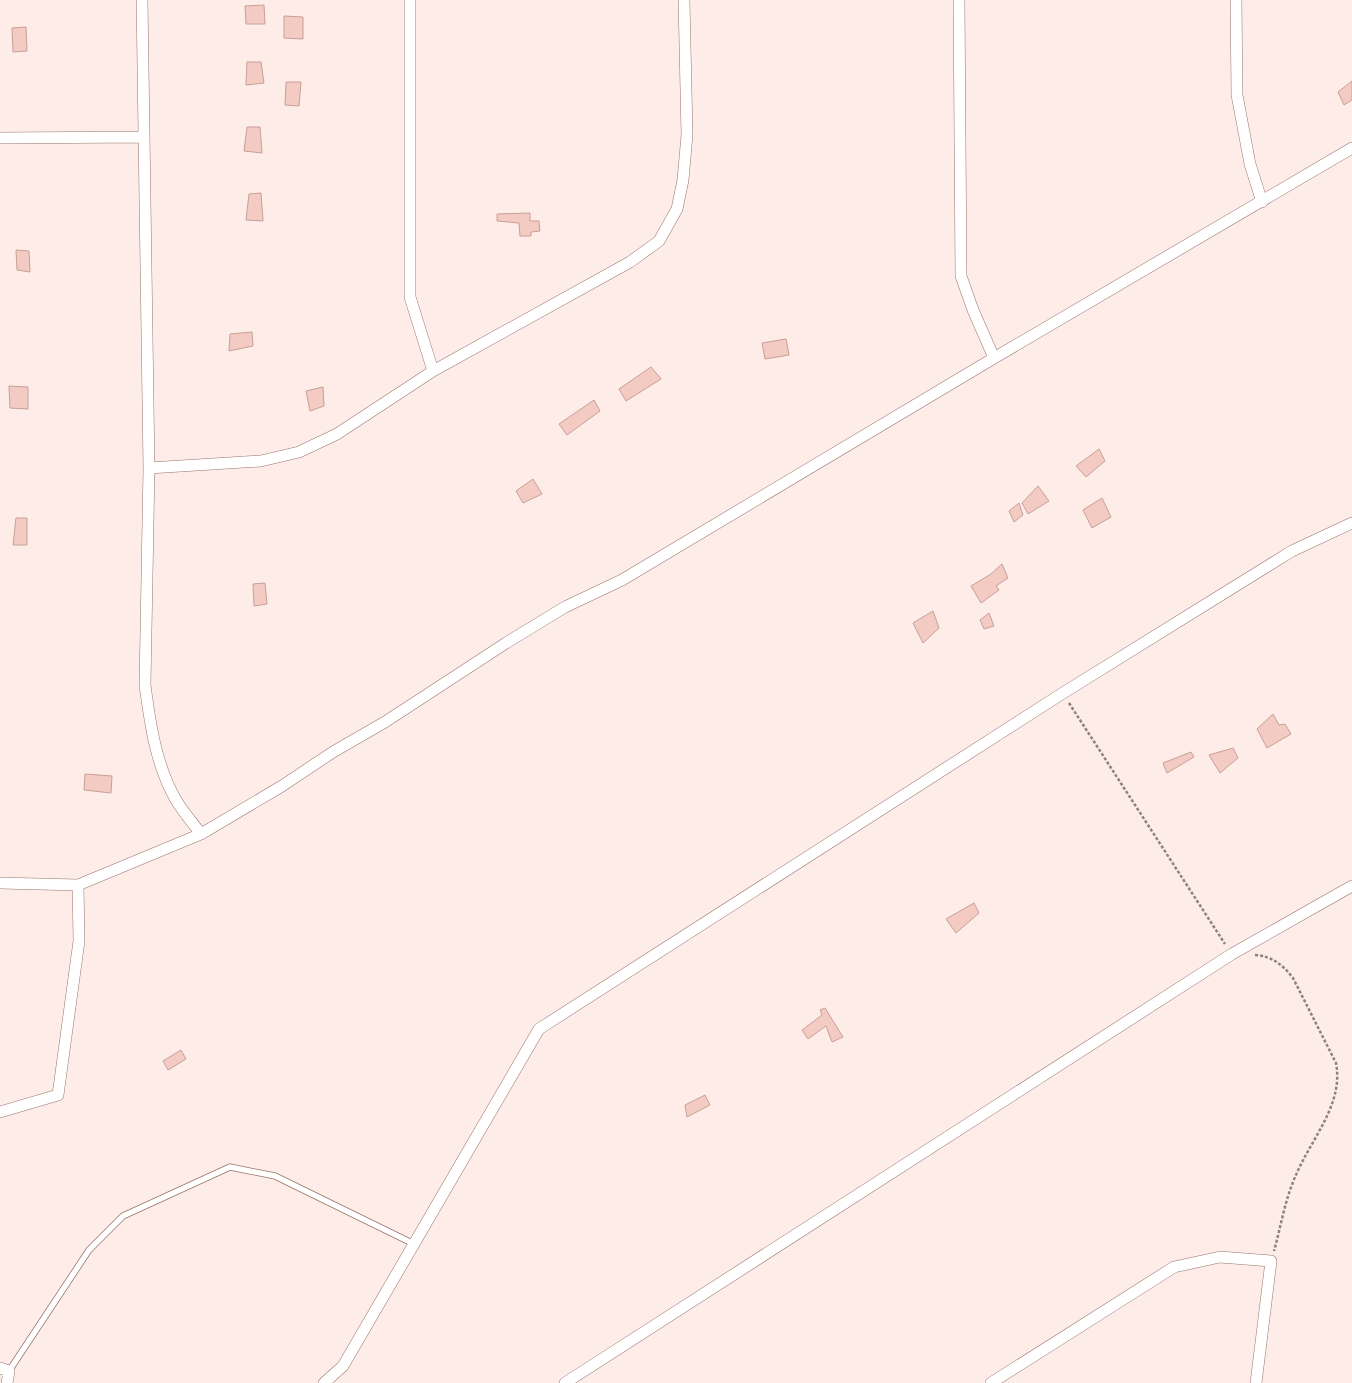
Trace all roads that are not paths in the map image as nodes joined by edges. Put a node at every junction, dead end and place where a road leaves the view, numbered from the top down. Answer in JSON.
{"nodes":[{"id":1,"x":142,"y":0,"type":"edge"},
{"id":2,"x":410,"y":0,"type":"edge"},
{"id":3,"x":684,"y":0,"type":"edge"},
{"id":4,"x":959,"y":0,"type":"edge"},
{"id":5,"x":1236,"y":0,"type":"edge"},
{"id":6,"x":0,"y":138,"type":"edge"},
{"id":7,"x":142,"y":138,"type":"junction"},
{"id":8,"x":1352,"y":148,"type":"edge"},
{"id":9,"x":1262,"y":202,"type":"junction"},
{"id":10,"x":994,"y":358,"type":"junction"},
{"id":11,"x":433,"y":371,"type":"junction"},
{"id":12,"x":149,"y":468,"type":"junction"},
{"id":13,"x":1352,"y":523,"type":"edge"},
{"id":14,"x":201,"y":834,"type":"junction"},
{"id":15,"x":0,"y":883,"type":"edge"},
{"id":16,"x":78,"y":885,"type":"junction"},
{"id":17,"x":1352,"y":886,"type":"edge"},
{"id":18,"x":0,"y":1112,"type":"edge"},
{"id":19,"x":414,"y":1244,"type":"junction"},
{"id":20,"x":5,"y":1369,"type":"edge"},
{"id":21,"x":7,"y":1383,"type":"edge"},
{"id":22,"x":324,"y":1383,"type":"edge"},
{"id":23,"x":565,"y":1383,"type":"edge"},
{"id":24,"x":991,"y":1383,"type":"edge"},
{"id":25,"x":1256,"y":1383,"type":"edge"}],
"edges":[{"from":1,"to":7,"type":"street"},
{"from":2,"to":11,"type":"street"},
{"from":3,"to":11,"type":"street"},
{"from":4,"to":10,"type":"street"},
{"from":5,"to":9,"type":"street"},
{"from":6,"to":7,"type":"street"},
{"from":7,"to":12,"type":"street"},
{"from":8,"to":9,"type":"street"},
{"from":9,"to":10,"type":"street"},
{"from":10,"to":14,"type":"street"},
{"from":11,"to":12,"type":"street"},
{"from":12,"to":14,"type":"street"},
{"from":13,"to":19,"type":"street"},
{"from":14,"to":16,"type":"street"},
{"from":15,"to":16,"type":"street"},
{"from":16,"to":18,"type":"street"},
{"from":17,"to":23,"type":"street"},
{"from":19,"to":20,"type":"lane"},
{"from":19,"to":22,"type":"street"},
{"from":20,"to":21,"type":"street"},
{"from":24,"to":25,"type":"street"}]}
